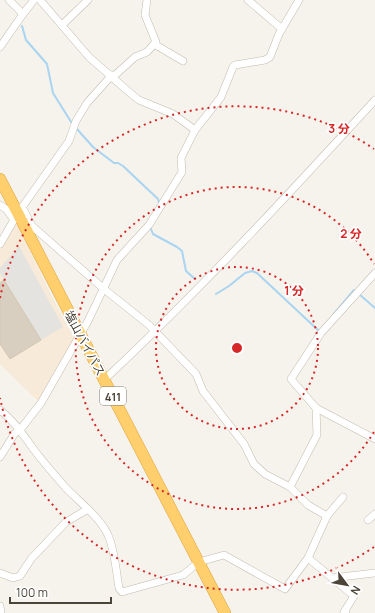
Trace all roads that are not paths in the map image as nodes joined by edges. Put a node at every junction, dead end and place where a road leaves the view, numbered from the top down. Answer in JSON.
{"nodes":[{"id":1,"x":9,"y":0,"type":"edge"},
{"id":2,"x":34,"y":0,"type":"edge"},
{"id":3,"x":40,"y":0,"type":"edge"},
{"id":4,"x":88,"y":0,"type":"edge"},
{"id":5,"x":147,"y":0,"type":"edge"},
{"id":6,"x":248,"y":0,"type":"edge"},
{"id":7,"x":299,"y":0,"type":"edge"},
{"id":8,"x":23,"y":14,"type":"junction"},
{"id":9,"x":62,"y":25,"type":"junction"},
{"id":10,"x":282,"y":29,"type":"junction"},
{"id":11,"x":154,"y":44,"type":"junction"},
{"id":12,"x":0,"y":47,"type":"edge"},
{"id":13,"x":183,"y":61,"type":"dead end"},
{"id":14,"x":112,"y":76,"type":"junction"},
{"id":15,"x":375,"y":100,"type":"edge"},
{"id":16,"x":196,"y":130,"type":"junction"},
{"id":17,"x":0,"y":179,"type":"edge"},
{"id":18,"x":0,"y":205,"type":"edge"},
{"id":19,"x":18,"y":213,"type":"junction"},
{"id":20,"x":0,"y":244,"type":"edge"},
{"id":21,"x":375,"y":273,"type":"edge"},
{"id":22,"x":104,"y":289,"type":"junction"},
{"id":23,"x":155,"y":332,"type":"junction"},
{"id":24,"x":80,"y":336,"type":"junction"},
{"id":25,"x":104,"y":380,"type":"junction"},
{"id":26,"x":316,"y":408,"type":"junction"},
{"id":27,"x":0,"y":410,"type":"edge"},
{"id":28,"x":20,"y":430,"type":"junction"},
{"id":29,"x":375,"y":439,"type":"edge"},
{"id":30,"x":0,"y":457,"type":"edge"},
{"id":31,"x":290,"y":487,"type":"junction"},
{"id":32,"x":343,"y":497,"type":"dead end"},
{"id":33,"x":88,"y":509,"type":"junction"},
{"id":34,"x":375,"y":514,"type":"edge"},
{"id":35,"x":327,"y":516,"type":"junction"},
{"id":36,"x":368,"y":520,"type":"dead end"},
{"id":37,"x":308,"y":558,"type":"junction"},
{"id":38,"x":198,"y":562,"type":"junction"},
{"id":39,"x":0,"y":573,"type":"edge"},
{"id":40,"x":375,"y":573,"type":"edge"},
{"id":41,"x":332,"y":578,"type":"junction"},
{"id":42,"x":0,"y":606,"type":"edge"},
{"id":43,"x":0,"y":613,"type":"edge"},
{"id":44,"x":225,"y":613,"type":"edge"},
{"id":45,"x":346,"y":613,"type":"edge"}],
"edges":[{"from":1,"to":8,"type":"street"},
{"from":2,"to":8,"type":"street"},
{"from":3,"to":9,"type":"street"},
{"from":4,"to":9,"type":"street"},
{"from":5,"to":11,"type":"street"},
{"from":6,"to":10,"type":"street"},
{"from":7,"to":10,"type":"street"},
{"from":8,"to":12,"type":"street"},
{"from":9,"to":14,"type":"street"},
{"from":10,"to":16,"type":"street"},
{"from":11,"to":13,"type":"street"},
{"from":11,"to":14,"type":"street"},
{"from":14,"to":16,"type":"street"},
{"from":14,"to":19,"type":"street"},
{"from":15,"to":23,"type":"street"},
{"from":16,"to":22,"type":"street"},
{"from":17,"to":19,"type":"highway","name":"塩山バイパス","number":"411"},
{"from":18,"to":19,"type":"street"},
{"from":19,"to":20,"type":"street"},
{"from":19,"to":22,"type":"street"},
{"from":19,"to":24,"type":"highway","name":"塩山バイパス","number":"411"},
{"from":21,"to":26,"type":"street"},
{"from":22,"to":23,"type":"street"},
{"from":22,"to":24,"type":"street"},
{"from":23,"to":25,"type":"street"},
{"from":23,"to":31,"type":"street"},
{"from":24,"to":25,"type":"highway","name":"塩山バイパス","number":"411"},
{"from":24,"to":28,"type":"street"},
{"from":25,"to":38,"type":"highway","name":"塩山バイパス","number":"411"},
{"from":26,"to":29,"type":"street"},
{"from":26,"to":31,"type":"street"},
{"from":27,"to":28,"type":"street"},
{"from":28,"to":30,"type":"street"},
{"from":28,"to":33,"type":"street"},
{"from":31,"to":35,"type":"street"},
{"from":32,"to":35,"type":"street"},
{"from":33,"to":38,"type":"street"},
{"from":33,"to":39,"type":"street"},
{"from":34,"to":36,"type":"street"},
{"from":35,"to":37,"type":"street"},
{"from":37,"to":38,"type":"street"},
{"from":37,"to":41,"type":"street"},
{"from":38,"to":44,"type":"highway","name":"塩山バイパス","number":"411"},
{"from":40,"to":41,"type":"street"},
{"from":41,"to":45,"type":"street"},
{"from":42,"to":43,"type":"street"}]}
